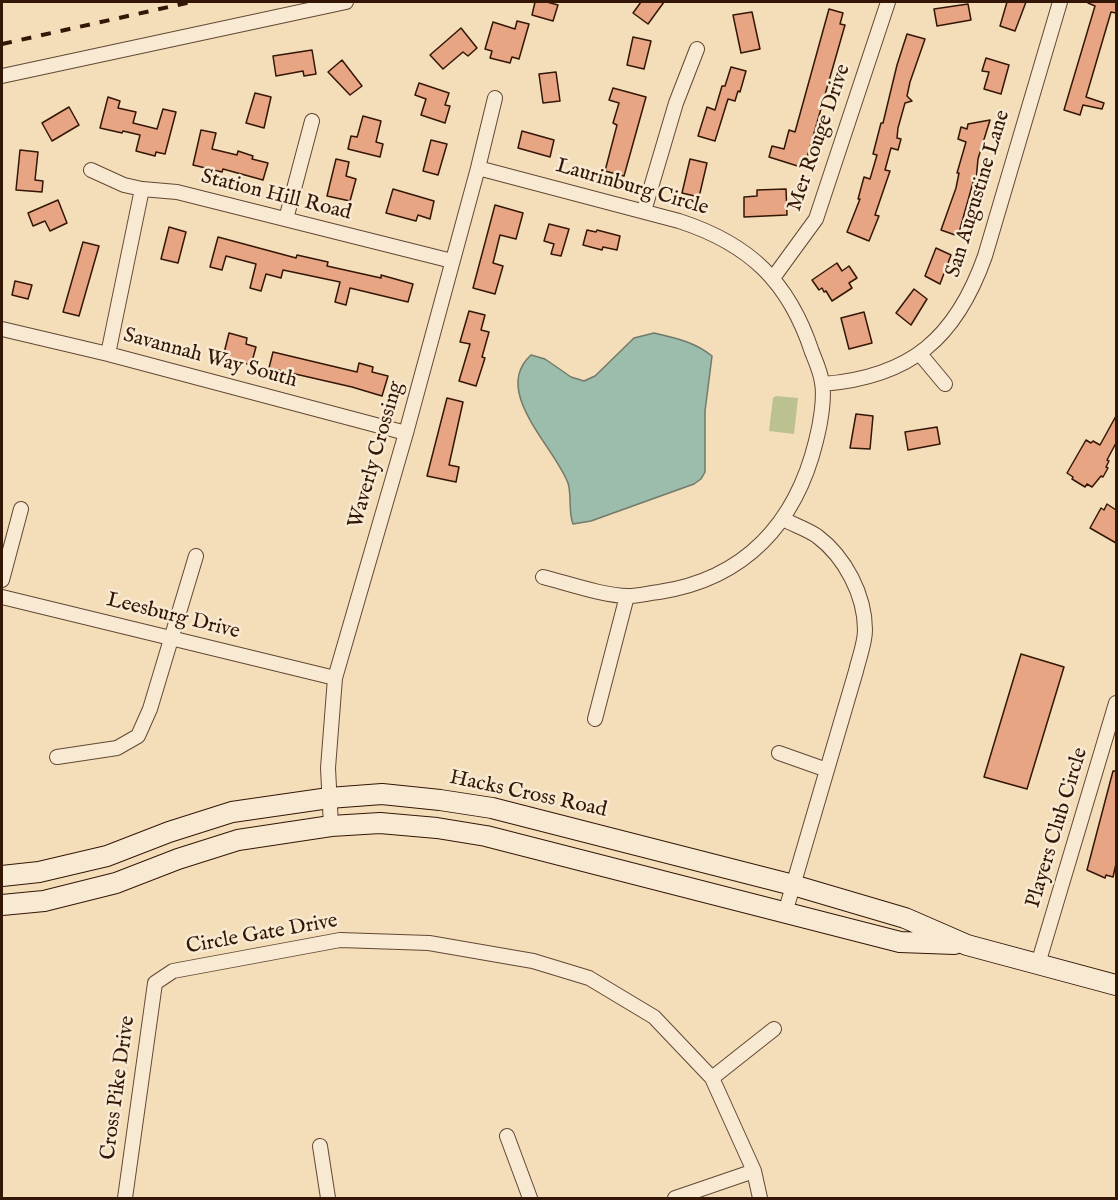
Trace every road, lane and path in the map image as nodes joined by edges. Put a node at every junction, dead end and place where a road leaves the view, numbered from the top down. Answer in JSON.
{"nodes":[{"id":1,"x":345,"y":2,"type":"edge"},
{"id":2,"x":888,"y":2,"type":"edge"},
{"id":3,"x":1060,"y":2,"type":"edge"},
{"id":4,"x":697,"y":49,"type":"dead end"},
{"id":5,"x":2,"y":76,"type":"edge"},
{"id":6,"x":495,"y":98,"type":"dead end"},
{"id":7,"x":312,"y":121,"type":"dead end"},
{"id":8,"x":478,"y":168,"type":"junction"},
{"id":9,"x":91,"y":170,"type":"dead end"},
{"id":10,"x":142,"y":189,"type":"junction"},
{"id":11,"x":644,"y":211,"type":"junction"},
{"id":12,"x":286,"y":219,"type":"junction"},
{"id":13,"x":452,"y":261,"type":"junction"},
{"id":14,"x":773,"y":278,"type":"junction"},
{"id":15,"x":2,"y":329,"type":"edge"},
{"id":16,"x":108,"y":354,"type":"junction"},
{"id":17,"x":920,"y":354,"type":"junction"},
{"id":18,"x":823,"y":384,"type":"junction"},
{"id":19,"x":945,"y":384,"type":"dead end"},
{"id":20,"x":406,"y":433,"type":"junction"},
{"id":21,"x":21,"y":509,"type":"dead end"},
{"id":22,"x":783,"y":519,"type":"junction"},
{"id":23,"x":196,"y":556,"type":"dead end"},
{"id":24,"x":543,"y":577,"type":"dead end"},
{"id":25,"x":2,"y":580,"type":"edge"},
{"id":26,"x":627,"y":596,"type":"junction"},
{"id":27,"x":2,"y":597,"type":"edge"},
{"id":28,"x":171,"y":638,"type":"junction"},
{"id":29,"x":335,"y":678,"type":"junction"},
{"id":30,"x":1116,"y":703,"type":"edge"},
{"id":31,"x":595,"y":720,"type":"dead end"},
{"id":32,"x":779,"y":753,"type":"dead end"},
{"id":33,"x":57,"y":757,"type":"dead end"},
{"id":34,"x":827,"y":770,"type":"junction"},
{"id":35,"x":329,"y":798,"type":"junction"},
{"id":36,"x":331,"y":826,"type":"junction"},
{"id":37,"x":2,"y":876,"type":"edge"},
{"id":38,"x":793,"y":885,"type":"junction"},
{"id":39,"x":2,"y":905,"type":"edge"},
{"id":40,"x":785,"y":913,"type":"junction"},
{"id":41,"x":967,"y":945,"type":"junction"},
{"id":42,"x":1038,"y":964,"type":"junction"},
{"id":43,"x":155,"y":983,"type":"joint"},
{"id":44,"x":1116,"y":985,"type":"edge"},
{"id":45,"x":774,"y":1029,"type":"dead end"},
{"id":46,"x":712,"y":1078,"type":"junction"},
{"id":47,"x":507,"y":1136,"type":"dead end"},
{"id":48,"x":320,"y":1146,"type":"dead end"},
{"id":49,"x":754,"y":1171,"type":"junction"},
{"id":50,"x":125,"y":1198,"type":"edge"},
{"id":51,"x":328,"y":1198,"type":"edge"},
{"id":52,"x":530,"y":1198,"type":"edge"},
{"id":53,"x":675,"y":1198,"type":"edge"},
{"id":54,"x":760,"y":1198,"type":"edge"}],
"edges":[{"from":1,"to":5,"type":"street"},
{"from":2,"to":14,"type":"street","name":"Mer Rouge Drive"},
{"from":3,"to":17,"type":"street","name":"San Augustine Lane"},
{"from":4,"to":11,"type":"street"},
{"from":6,"to":8,"type":"street","name":"Waverly Crossing"},
{"from":7,"to":12,"type":"street"},
{"from":8,"to":11,"type":"street","name":"Laurinburg Circle"},
{"from":8,"to":13,"type":"street","name":"Waverly Crossing"},
{"from":9,"to":10,"type":"street","name":"Station Hill Road"},
{"from":10,"to":12,"type":"street","name":"Station Hill Road"},
{"from":10,"to":16,"type":"street"},
{"from":11,"to":14,"type":"street","name":"Laurinburg Circle"},
{"from":12,"to":13,"type":"street","name":"Station Hill Road"},
{"from":13,"to":20,"type":"street","name":"Waverly Crossing"},
{"from":14,"to":18,"type":"street","name":"Laurinburg Circle"},
{"from":15,"to":16,"type":"street","name":"Savannah Way South"},
{"from":16,"to":20,"type":"street","name":"Savannah Way South"},
{"from":17,"to":18,"type":"street","name":"San Augustine Lane"},
{"from":17,"to":19,"type":"street"},
{"from":18,"to":22,"type":"street","name":"Laurinburg Circle"},
{"from":20,"to":29,"type":"street","name":"Waverly Crossing"},
{"from":21,"to":25,"type":"street"},
{"from":22,"to":26,"type":"street","name":"Laurinburg Circle"},
{"from":22,"to":34,"type":"street"},
{"from":23,"to":28,"type":"street"},
{"from":24,"to":26,"type":"street","name":"Laurinburg Circle"},
{"from":26,"to":31,"type":"street"},
{"from":27,"to":28,"type":"street","name":"Leesburg Drive"},
{"from":28,"to":29,"type":"street","name":"Leesburg Drive"},
{"from":28,"to":33,"type":"street"},
{"from":29,"to":35,"type":"street","name":"Waverly Crossing"},
{"from":30,"to":42,"type":"street","name":"Players Club Circle"},
{"from":32,"to":34,"type":"street"},
{"from":34,"to":38,"type":"street"},
{"from":35,"to":36,"type":"street","name":"Waverly Crossing"},
{"from":35,"to":37,"type":"main road","name":"Hacks Cross Road"},
{"from":35,"to":38,"type":"main road","name":"Hacks Cross Road"},
{"from":36,"to":39,"type":"main road","name":"Hacks Cross Road"},
{"from":36,"to":40,"type":"main road","name":"Hacks Cross Road"},
{"from":38,"to":40,"type":"street"},
{"from":38,"to":41,"type":"main road","name":"Hacks Cross Road"},
{"from":40,"to":41,"type":"main road","name":"Hacks Cross Road"},
{"from":41,"to":42,"type":"main road","name":"Hacks Cross Road"},
{"from":42,"to":44,"type":"main road","name":"Hacks Cross Road"},
{"from":43,"to":46,"type":"street","name":"Circle Gate Drive"},
{"from":43,"to":50,"type":"street","name":"Cross Pike Drive"},
{"from":45,"to":46,"type":"street"},
{"from":46,"to":49,"type":"street","name":"Circle Gate Drive"},
{"from":47,"to":52,"type":"street"},
{"from":48,"to":51,"type":"street"},
{"from":49,"to":53,"type":"street"},
{"from":49,"to":54,"type":"street","name":"Circle Gate Drive"}]}
